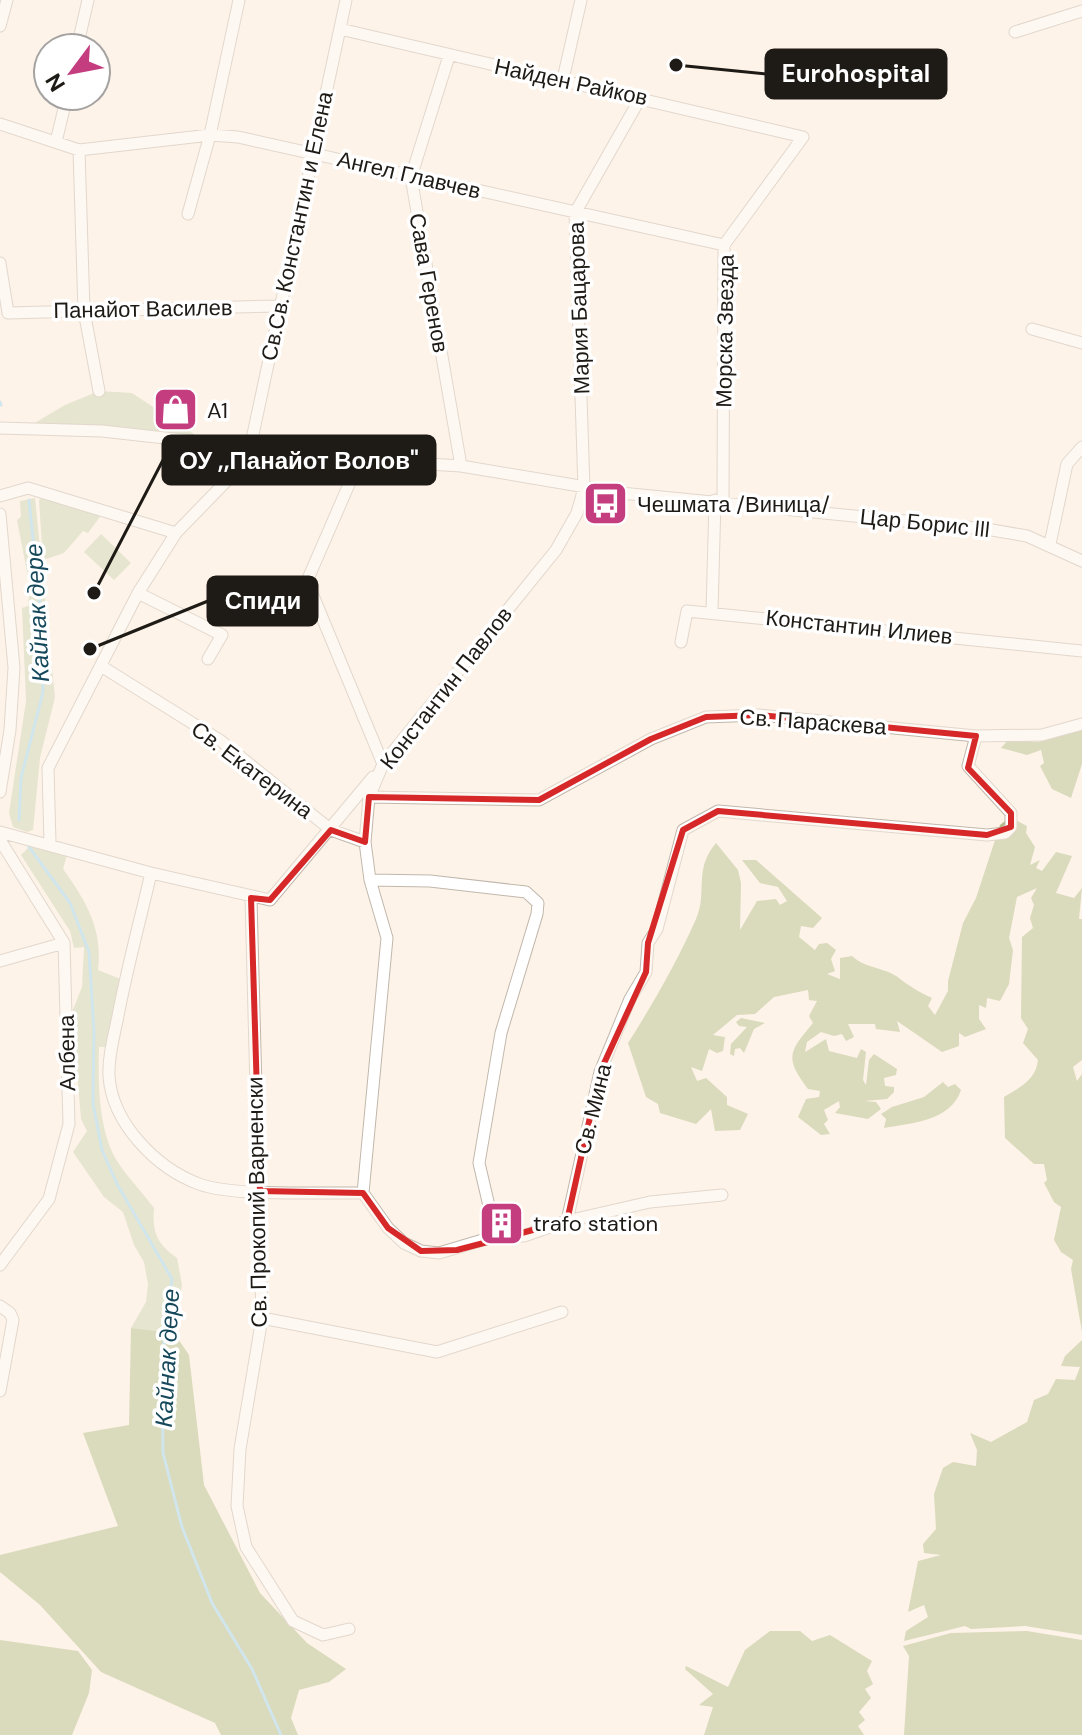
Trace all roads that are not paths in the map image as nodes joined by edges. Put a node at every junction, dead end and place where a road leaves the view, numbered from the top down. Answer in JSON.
{"nodes":[{"id":1,"x":7,"y":0,"type":"edge"},
{"id":2,"x":88,"y":0,"type":"edge"},
{"id":3,"x":239,"y":0,"type":"edge"},
{"id":4,"x":346,"y":0,"type":"edge"},
{"id":5,"x":581,"y":0,"type":"edge"},
{"id":6,"x":1082,"y":11,"type":"edge"},
{"id":7,"x":0,"y":26,"type":"edge"},
{"id":8,"x":340,"y":29,"type":"junction"},
{"id":9,"x":81,"y":32,"type":"edge"},
{"id":10,"x":1015,"y":32,"type":"dead end"},
{"id":11,"x":449,"y":56,"type":"junction"},
{"id":12,"x":563,"y":79,"type":"junction"},
{"id":13,"x":641,"y":97,"type":"junction"},
{"id":14,"x":63,"y":112,"type":"edge"},
{"id":15,"x":0,"y":124,"type":"edge"},
{"id":16,"x":210,"y":135,"type":"junction"},
{"id":17,"x":803,"y":137,"type":"joint"},
{"id":18,"x":56,"y":142,"type":"junction"},
{"id":19,"x":79,"y":150,"type":"junction"},
{"id":20,"x":312,"y":152,"type":"junction"},
{"id":21,"x":411,"y":177,"type":"junction"},
{"id":22,"x":575,"y":213,"type":"junction"},
{"id":23,"x":188,"y":214,"type":"dead end"},
{"id":24,"x":724,"y":245,"type":"junction"},
{"id":25,"x":0,"y":263,"type":"edge"},
{"id":26,"x":278,"y":306,"type":"junction"},
{"id":27,"x":84,"y":311,"type":"junction"},
{"id":28,"x":1032,"y":329,"type":"dead end"},
{"id":29,"x":1082,"y":343,"type":"edge"},
{"id":30,"x":99,"y":391,"type":"dead end"},
{"id":31,"x":0,"y":428,"type":"edge"},
{"id":32,"x":1080,"y":451,"type":"edge"},
{"id":33,"x":249,"y":453,"type":"junction"},
{"id":34,"x":360,"y":459,"type":"junction"},
{"id":35,"x":461,"y":466,"type":"junction"},
{"id":36,"x":584,"y":488,"type":"junction"},
{"id":37,"x":0,"y":496,"type":"edge"},
{"id":38,"x":719,"y":501,"type":"junction"},
{"id":39,"x":0,"y":514,"type":"edge"},
{"id":40,"x":176,"y":533,"type":"junction"},
{"id":41,"x":1050,"y":544,"type":"junction"},
{"id":42,"x":1082,"y":561,"type":"edge"},
{"id":43,"x":138,"y":593,"type":"junction"},
{"id":44,"x":4,"y":604,"type":"edge"},
{"id":45,"x":708,"y":612,"type":"junction"},
{"id":46,"x":681,"y":642,"type":"dead end"},
{"id":47,"x":1082,"y":651,"type":"edge"},
{"id":48,"x":208,"y":659,"type":"dead end"},
{"id":49,"x":101,"y":666,"type":"junction"},
{"id":50,"x":1082,"y":724,"type":"edge"},
{"id":51,"x":976,"y":736,"type":"junction"},
{"id":52,"x":383,"y":764,"type":"junction"},
{"id":53,"x":0,"y":792,"type":"edge"},
{"id":54,"x":369,"y":797,"type":"junction"},
{"id":55,"x":331,"y":830,"type":"junction"},
{"id":56,"x":4,"y":836,"type":"edge"},
{"id":57,"x":365,"y":842,"type":"junction"},
{"id":58,"x":50,"y":843,"type":"junction"},
{"id":59,"x":151,"y":873,"type":"junction"},
{"id":60,"x":370,"y":880,"type":"junction"},
{"id":61,"x":251,"y":898,"type":"junction"},
{"id":62,"x":64,"y":943,"type":"junction"},
{"id":63,"x":0,"y":961,"type":"edge"},
{"id":64,"x":260,"y":1191,"type":"junction"},
{"id":65,"x":363,"y":1193,"type":"junction"},
{"id":66,"x":722,"y":1195,"type":"dead end"},
{"id":67,"x":567,"y":1221,"type":"junction"},
{"id":68,"x":496,"y":1236,"type":"junction"},
{"id":69,"x":0,"y":1265,"type":"edge"},
{"id":70,"x":0,"y":1306,"type":"edge"},
{"id":71,"x":562,"y":1312,"type":"dead end"},
{"id":72,"x":262,"y":1318,"type":"junction"},
{"id":73,"x":0,"y":1391,"type":"edge"},
{"id":74,"x":349,"y":1629,"type":"dead end"}],
"edges":[{"from":1,"to":7,"type":"street"},
{"from":2,"to":9,"type":"street"},
{"from":3,"to":16,"type":"street"},
{"from":4,"to":8,"type":"street","name":"Св.Св. Константин и Елена"},
{"from":5,"to":12,"type":"street"},
{"from":6,"to":10,"type":"street"},
{"from":8,"to":11,"type":"street","name":"Найден Райков"},
{"from":8,"to":20,"type":"street","name":"Св.Св. Константин и Елена"},
{"from":11,"to":12,"type":"street","name":"Найден Райков"},
{"from":11,"to":21,"type":"street","name":"Сава Геренов"},
{"from":12,"to":13,"type":"street","name":"Найден Райков"},
{"from":13,"to":17,"type":"street","name":"Найден Райков"},
{"from":13,"to":22,"type":"street","name":"Мария Бацарова"},
{"from":14,"to":18,"type":"street"},
{"from":15,"to":18,"type":"street","name":"Ангел Главчев"},
{"from":16,"to":19,"type":"street","name":"Ангел Главчев"},
{"from":16,"to":20,"type":"street","name":"Ангел Главчев"},
{"from":16,"to":23,"type":"street"},
{"from":17,"to":24,"type":"street","name":"Морска Звезда"},
{"from":18,"to":19,"type":"street","name":"Ангел Главчев"},
{"from":19,"to":27,"type":"street"},
{"from":20,"to":21,"type":"street","name":"Ангел Главчев"},
{"from":20,"to":26,"type":"street","name":"Св.Св. Константин и Елена"},
{"from":21,"to":22,"type":"street","name":"Ангел Главчев"},
{"from":21,"to":35,"type":"street","name":"Сава Геренов"},
{"from":22,"to":24,"type":"street","name":"Ангел Главчев"},
{"from":22,"to":36,"type":"street","name":"Мария Бацарова"},
{"from":24,"to":38,"type":"street","name":"Морска Звезда"},
{"from":25,"to":27,"type":"street","name":"Панайот Василев"},
{"from":26,"to":27,"type":"street","name":"Панайот Василев"},
{"from":26,"to":33,"type":"street","name":"Св.Св. Константин и Елена"},
{"from":27,"to":30,"type":"street"},
{"from":28,"to":29,"type":"street"},
{"from":31,"to":33,"type":"street","name":"Цар Борис III"},
{"from":32,"to":41,"type":"street"},
{"from":33,"to":34,"type":"street","name":"Цар Борис III"},
{"from":33,"to":40,"type":"street"},
{"from":34,"to":35,"type":"street","name":"Цар Борис III"},
{"from":34,"to":52,"type":"street"},
{"from":35,"to":36,"type":"street","name":"Цар Борис III"},
{"from":36,"to":38,"type":"street","name":"Цар Борис III"},
{"from":36,"to":52,"type":"street","name":"Константин Павлов"},
{"from":37,"to":40,"type":"street"},
{"from":38,"to":41,"type":"street","name":"Цар Борис III"},
{"from":38,"to":45,"type":"street","name":"Морска Звезда"},
{"from":39,"to":44,"type":"street"},
{"from":40,"to":43,"type":"street"},
{"from":41,"to":42,"type":"street","name":"Цар Борис III"},
{"from":43,"to":48,"type":"street"},
{"from":43,"to":49,"type":"street"},
{"from":44,"to":53,"type":"street"},
{"from":45,"to":46,"type":"street"},
{"from":45,"to":47,"type":"street","name":"Константин Илиев"},
{"from":49,"to":55,"type":"street","name":"Св. Екатерина"},
{"from":49,"to":58,"type":"street"},
{"from":50,"to":51,"type":"street","name":"Св. Параскева"},
{"from":51,"to":54,"type":"street","name":"Св. Параскева"},
{"from":51,"to":67,"type":"street","name":"Св. Мина"},
{"from":52,"to":54,"type":"street","name":"Константин Павлов"},
{"from":52,"to":55,"type":"street"},
{"from":54,"to":57,"type":"street","name":"Константин Павлов"},
{"from":55,"to":57,"type":"street","name":"Св. Екатерина"},
{"from":55,"to":61,"type":"street"},
{"from":56,"to":58,"type":"street"},
{"from":56,"to":62,"type":"street"},
{"from":57,"to":60,"type":"street","name":"Константин Павлов"},
{"from":58,"to":59,"type":"street"},
{"from":59,"to":61,"type":"street"},
{"from":59,"to":64,"type":"street"},
{"from":60,"to":65,"type":"street","name":"Константин Павлов"},
{"from":60,"to":68,"type":"street"},
{"from":61,"to":64,"type":"street","name":"Св. Прокопий Варненски"},
{"from":62,"to":63,"type":"street"},
{"from":62,"to":69,"type":"street","name":"Албена"},
{"from":64,"to":65,"type":"street"},
{"from":64,"to":72,"type":"street","name":"Св. Прокопий Варненски"},
{"from":65,"to":68,"type":"street"},
{"from":66,"to":67,"type":"street"},
{"from":67,"to":68,"type":"street"},
{"from":70,"to":73,"type":"street"},
{"from":71,"to":72,"type":"street"},
{"from":72,"to":74,"type":"street","name":"Св. Прокопий Варненски"}]}
